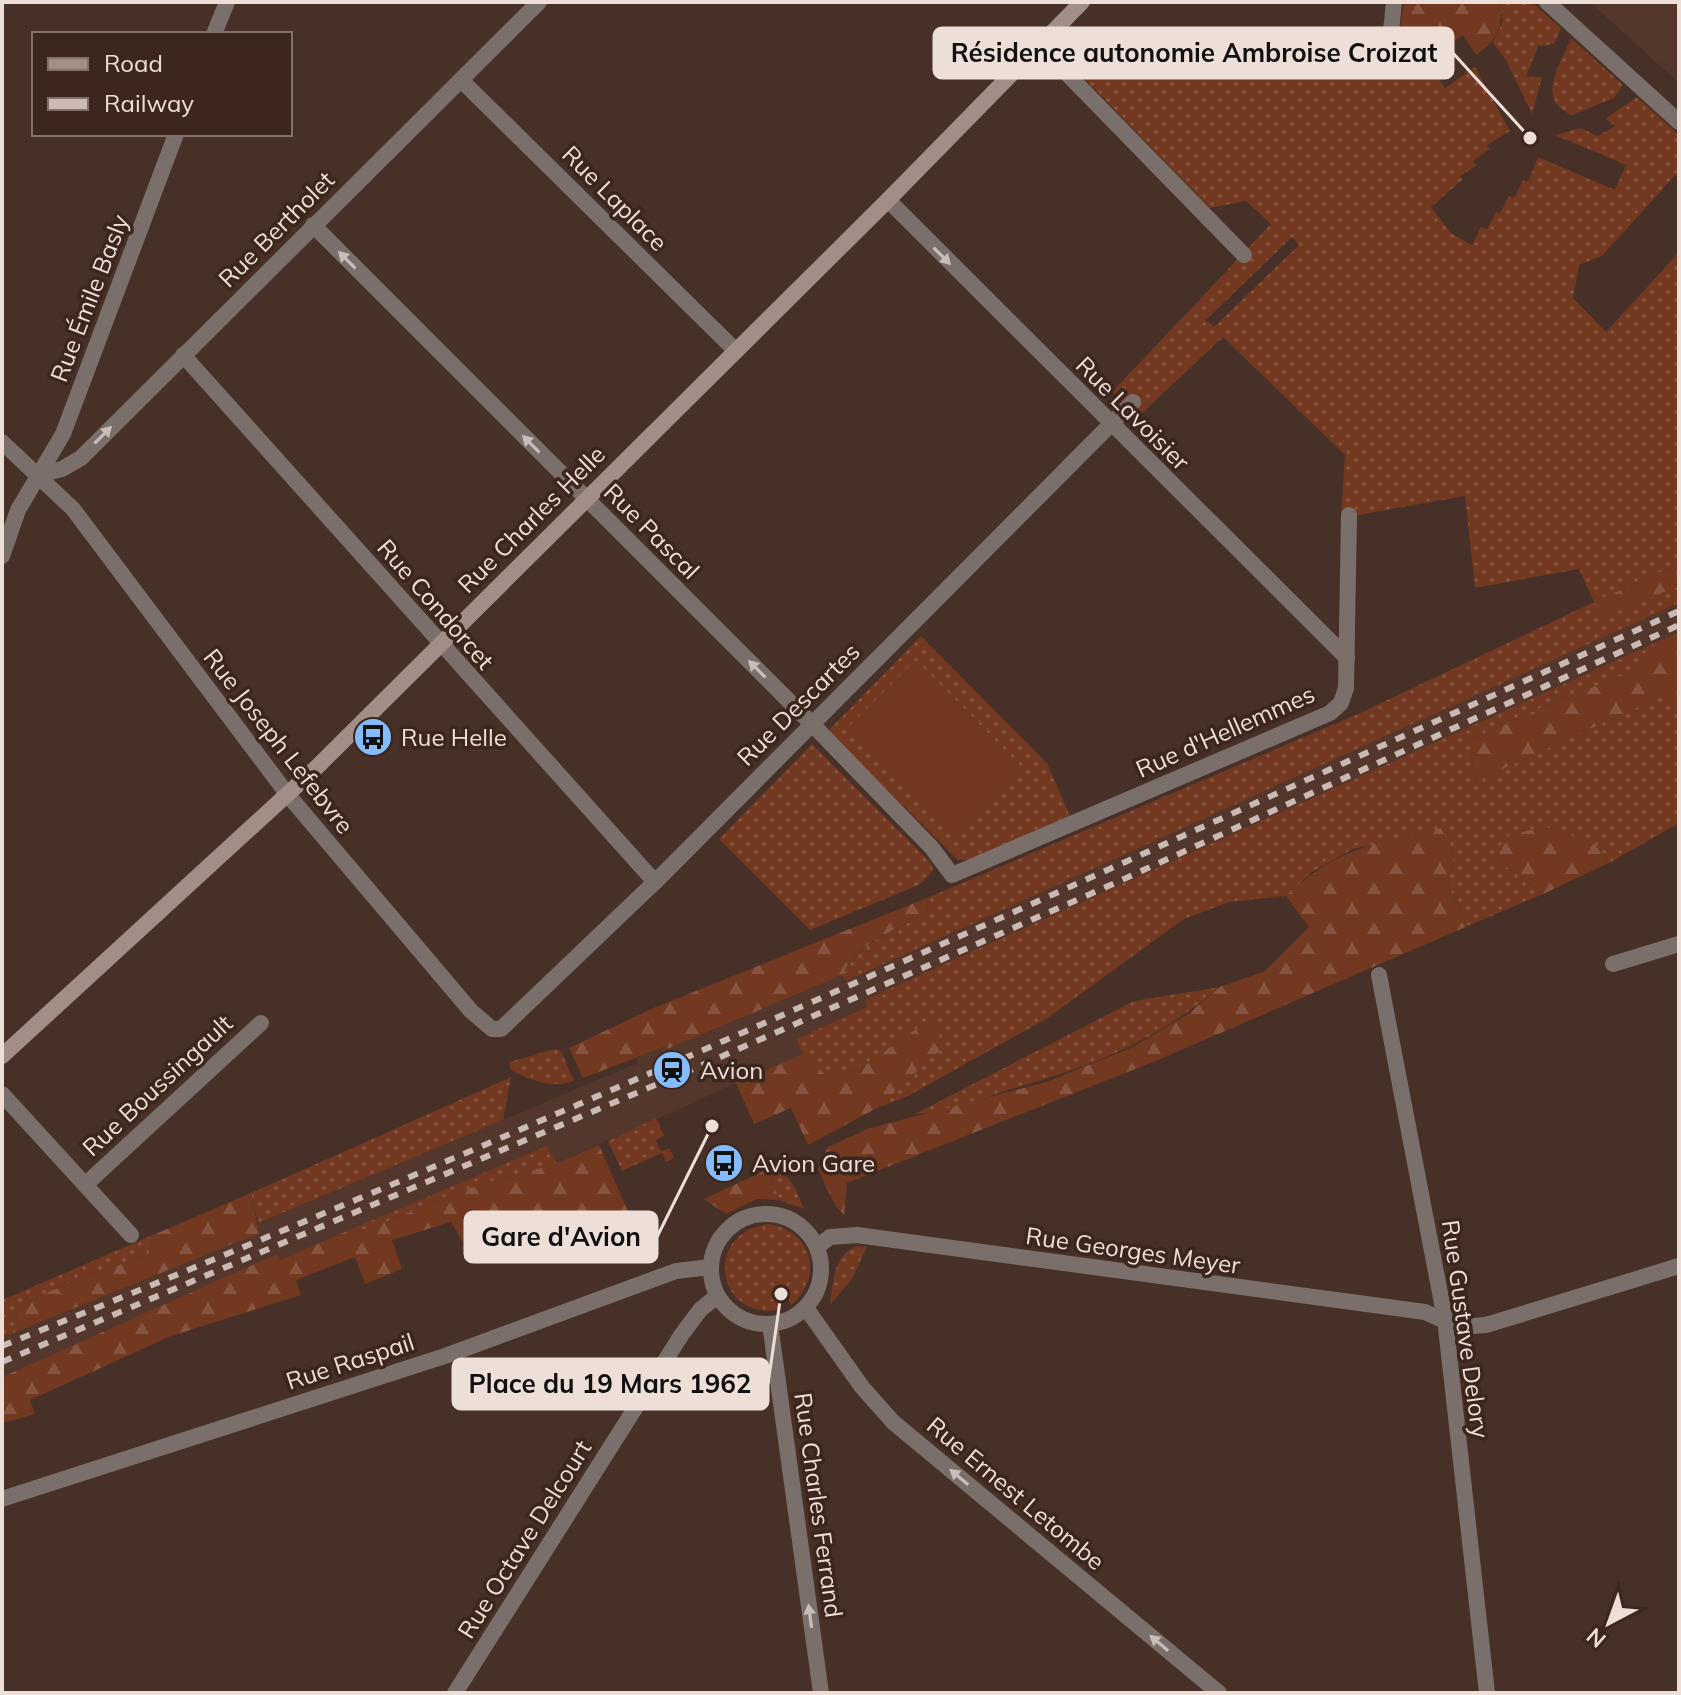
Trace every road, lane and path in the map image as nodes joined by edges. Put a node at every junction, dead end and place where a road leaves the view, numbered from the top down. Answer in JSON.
{"nodes":[{"id":1,"x":227,"y":2,"type":"edge"},
{"id":2,"x":539,"y":2,"type":"edge"},
{"id":3,"x":1082,"y":2,"type":"edge"},
{"id":4,"x":1394,"y":2,"type":"edge"},
{"id":5,"x":1547,"y":2,"type":"edge"},
{"id":6,"x":215,"y":32,"type":"edge"},
{"id":7,"x":1039,"y":45,"type":"junction"},
{"id":8,"x":1388,"y":61,"type":"dead end"},
{"id":9,"x":462,"y":81,"type":"junction"},
{"id":10,"x":1679,"y":122,"type":"edge"},
{"id":11,"x":175,"y":136,"type":"edge"},
{"id":12,"x":888,"y":200,"type":"junction"},
{"id":13,"x":313,"y":225,"type":"junction"},
{"id":14,"x":1244,"y":255,"type":"dead end"},
{"id":15,"x":735,"y":350,"type":"junction"},
{"id":16,"x":183,"y":355,"type":"junction"},
{"id":17,"x":1133,"y":402,"type":"dead end"},
{"id":18,"x":1110,"y":425,"type":"junction"},
{"id":19,"x":2,"y":442,"type":"edge"},
{"id":20,"x":38,"y":475,"type":"junction"},
{"id":21,"x":586,"y":499,"type":"junction"},
{"id":22,"x":1349,"y":515,"type":"dead end"},
{"id":23,"x":2,"y":556,"type":"edge"},
{"id":24,"x":440,"y":645,"type":"junction"},
{"id":25,"x":1347,"y":658,"type":"junction"},
{"id":26,"x":812,"y":724,"type":"junction"},
{"id":27,"x":288,"y":795,"type":"junction"},
{"id":28,"x":952,"y":875,"type":"joint"},
{"id":29,"x":655,"y":882,"type":"junction"},
{"id":30,"x":1679,"y":944,"type":"edge"},
{"id":31,"x":1613,"y":964,"type":"dead end"},
{"id":32,"x":1379,"y":975,"type":"dead end"},
{"id":33,"x":261,"y":1023,"type":"dead end"},
{"id":34,"x":492,"y":1029,"type":"joint"},
{"id":35,"x":2,"y":1056,"type":"edge"},
{"id":36,"x":2,"y":1094,"type":"edge"},
{"id":37,"x":86,"y":1184,"type":"junction"},
{"id":38,"x":131,"y":1235,"type":"dead end"},
{"id":39,"x":817,"y":1247,"type":"junction"},
{"id":40,"x":1679,"y":1266,"type":"edge"},
{"id":41,"x":711,"y":1267,"type":"junction"},
{"id":42,"x":717,"y":1296,"type":"junction"},
{"id":43,"x":806,"y":1308,"type":"junction"},
{"id":44,"x":1445,"y":1319,"type":"junction"},
{"id":45,"x":770,"y":1324,"type":"junction"},
{"id":46,"x":2,"y":1499,"type":"edge"},
{"id":47,"x":455,"y":1693,"type":"edge"},
{"id":48,"x":821,"y":1693,"type":"edge"},
{"id":49,"x":1219,"y":1693,"type":"edge"},
{"id":50,"x":1487,"y":1693,"type":"edge"}],
"edges":[{"from":1,"to":6,"type":"street"},
{"from":2,"to":9,"type":"street","name":"Rue Bertholet"},
{"from":3,"to":7,"type":"street","name":"Rue Charles Helle"},
{"from":4,"to":8,"type":"street"},
{"from":5,"to":10,"type":"street"},
{"from":7,"to":12,"type":"street","name":"Rue Charles Helle"},
{"from":7,"to":14,"type":"street"},
{"from":9,"to":13,"type":"street","name":"Rue Bertholet"},
{"from":9,"to":15,"type":"street","name":"Rue Laplace"},
{"from":11,"to":20,"type":"street","name":"Rue Émile Basly"},
{"from":12,"to":15,"type":"street","name":"Rue Charles Helle"},
{"from":12,"to":18,"type":"street","name":"Rue Lavoisier","one_way":true},
{"from":13,"to":16,"type":"street","name":"Rue Bertholet"},
{"from":21,"to":13,"type":"street","name":"Rue Pascal","one_way":true},
{"from":15,"to":21,"type":"street","name":"Rue Charles Helle"},
{"from":20,"to":16,"type":"street","name":"Rue Bertholet","one_way":true},
{"from":16,"to":24,"type":"street","name":"Rue Condorcet"},
{"from":17,"to":18,"type":"street","name":"Rue Descartes"},
{"from":18,"to":25,"type":"street","name":"Rue Lavoisier"},
{"from":18,"to":26,"type":"street","name":"Rue Descartes"},
{"from":19,"to":20,"type":"street","name":"Rue Joseph Lefebvre"},
{"from":20,"to":23,"type":"street","name":"Rue Émile Basly"},
{"from":20,"to":27,"type":"street","name":"Rue Joseph Lefebvre"},
{"from":21,"to":24,"type":"street","name":"Rue Charles Helle"},
{"from":26,"to":21,"type":"street","name":"Rue Pascal","one_way":true},
{"from":22,"to":25,"type":"street","name":"Rue d'Hellemmes"},
{"from":24,"to":27,"type":"street","name":"Rue Charles Helle"},
{"from":24,"to":29,"type":"street","name":"Rue Condorcet"},
{"from":25,"to":28,"type":"street","name":"Rue d'Hellemmes"},
{"from":26,"to":28,"type":"street","name":"Rue Pascal"},
{"from":26,"to":29,"type":"street","name":"Rue Descartes"},
{"from":27,"to":34,"type":"street","name":"Rue Joseph Lefebvre"},
{"from":27,"to":35,"type":"street","name":"Rue Charles Helle"},
{"from":29,"to":34,"type":"street","name":"Rue Descartes"},
{"from":30,"to":31,"type":"street"},
{"from":32,"to":44,"type":"street","name":"Rue Gustave Delory"},
{"from":33,"to":37,"type":"street","name":"Rue Boussingault"},
{"from":36,"to":37,"type":"street"},
{"from":37,"to":38,"type":"street"},
{"from":39,"to":41,"type":"street"},
{"from":39,"to":43,"type":"street"},
{"from":39,"to":44,"type":"street","name":"Rue Georges Meyer"},
{"from":40,"to":44,"type":"street","name":"Rue Georges Meyer"},
{"from":41,"to":42,"type":"street"},
{"from":41,"to":46,"type":"street","name":"Rue Raspail"},
{"from":42,"to":45,"type":"street"},
{"from":42,"to":47,"type":"street","name":"Rue Octave Delcourt"},
{"from":43,"to":45,"type":"street"},
{"from":49,"to":43,"type":"street","name":"Rue Ernest Letombe","one_way":true},
{"from":44,"to":50,"type":"street","name":"Rue Gustave Delory"},
{"from":48,"to":45,"type":"street","name":"Rue Charles Ferrand","one_way":true}]}
